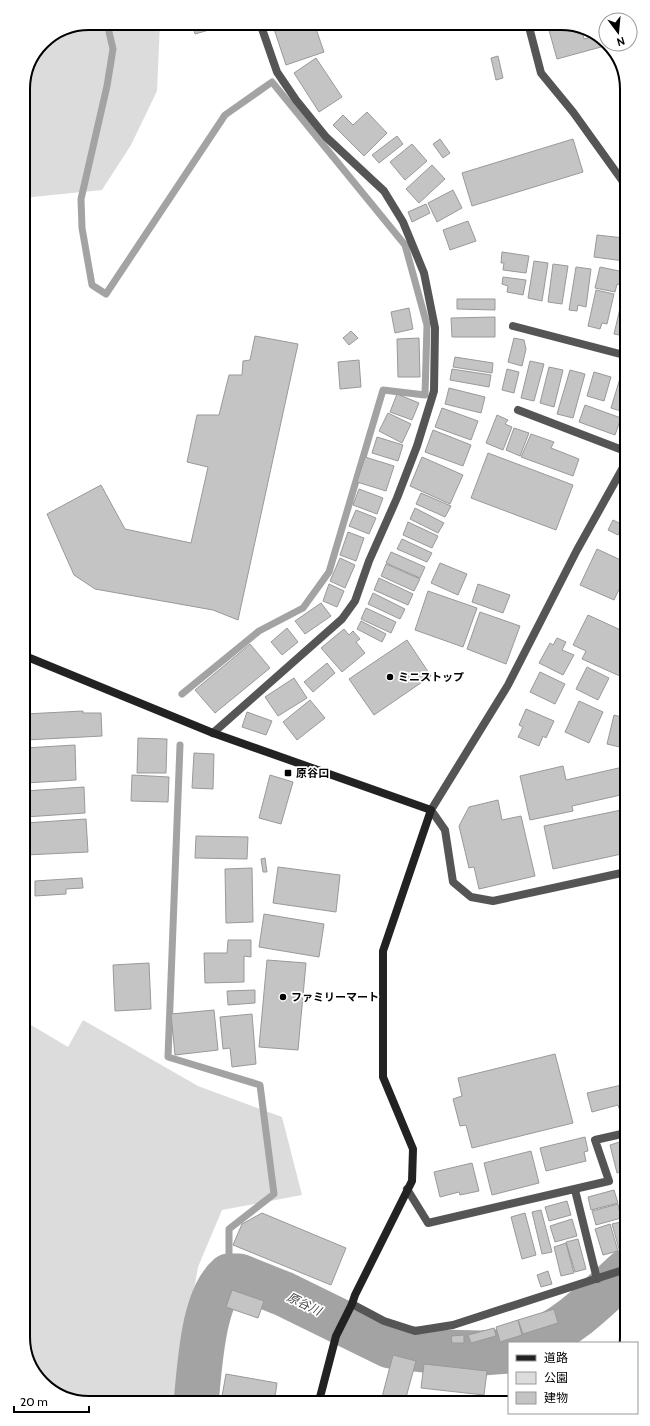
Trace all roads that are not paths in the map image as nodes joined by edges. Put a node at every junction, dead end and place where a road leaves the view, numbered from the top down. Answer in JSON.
{"nodes":[{"id":1,"x":262,"y":30,"type":"edge"},
{"id":2,"x":530,"y":30,"type":"edge"},
{"id":3,"x":620,"y":177,"type":"edge"},
{"id":4,"x":513,"y":326,"type":"dead end"},
{"id":5,"x":620,"y":354,"type":"edge"},
{"id":6,"x":518,"y":410,"type":"dead end"},
{"id":7,"x":620,"y":449,"type":"edge"},
{"id":8,"x":620,"y":471,"type":"edge"},
{"id":9,"x":30,"y":658,"type":"edge"},
{"id":10,"x":213,"y":733,"type":"junction"},
{"id":11,"x":431,"y":810,"type":"junction"},
{"id":12,"x":620,"y":873,"type":"edge"},
{"id":13,"x":620,"y":1134,"type":"edge"},
{"id":14,"x":407,"y":1190,"type":"junction"},
{"id":15,"x":575,"y":1190,"type":"junction"},
{"id":16,"x":620,"y":1271,"type":"edge"},
{"id":17,"x":597,"y":1279,"type":"junction"},
{"id":18,"x":351,"y":1305,"type":"junction"},
{"id":19,"x":321,"y":1396,"type":"edge"}],
"edges":[{"from":1,"to":10,"type":"street"},
{"from":2,"to":3,"type":"street"},
{"from":4,"to":5,"type":"street"},
{"from":6,"to":7,"type":"street"},
{"from":8,"to":11,"type":"street"},
{"from":9,"to":10,"type":"street"},
{"from":10,"to":11,"type":"street"},
{"from":11,"to":12,"type":"street"},
{"from":11,"to":14,"type":"street"},
{"from":13,"to":15,"type":"street"},
{"from":14,"to":15,"type":"street"},
{"from":14,"to":18,"type":"street"},
{"from":15,"to":17,"type":"street"},
{"from":16,"to":17,"type":"street"},
{"from":17,"to":18,"type":"street"},
{"from":18,"to":19,"type":"street"}]}
